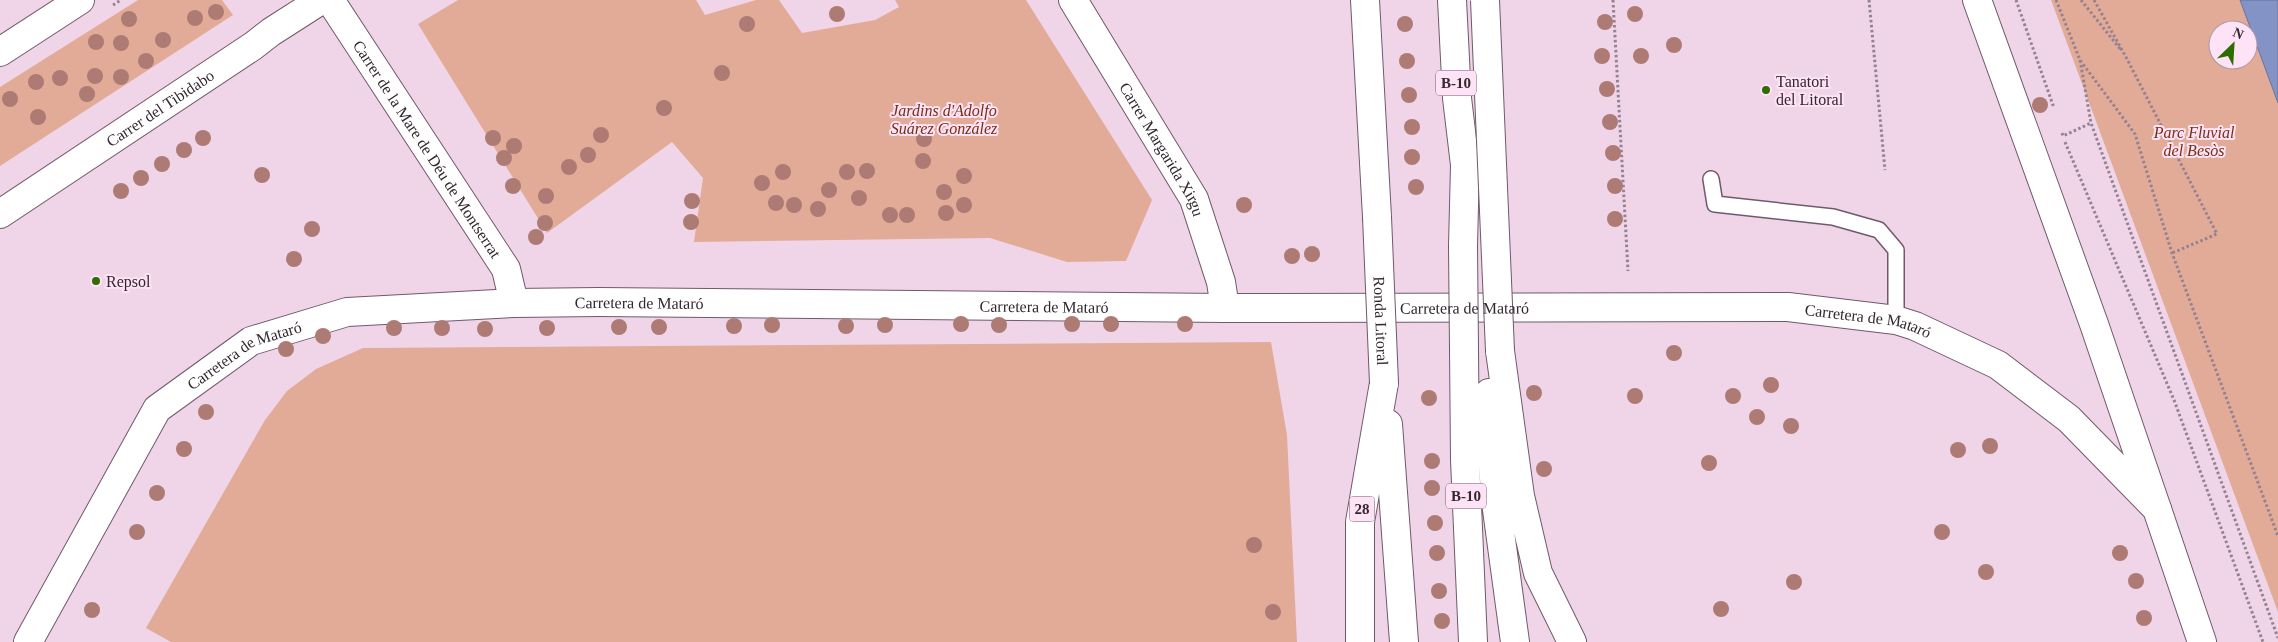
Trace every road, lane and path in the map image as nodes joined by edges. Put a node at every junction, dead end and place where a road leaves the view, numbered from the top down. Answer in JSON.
{"nodes":[{"id":1,"x":80,"y":0,"type":"edge"},
{"id":2,"x":321,"y":0,"type":"edge"},
{"id":3,"x":330,"y":0,"type":"edge"},
{"id":4,"x":1073,"y":0,"type":"edge"},
{"id":5,"x":1365,"y":0,"type":"edge"},
{"id":6,"x":1452,"y":0,"type":"edge"},
{"id":7,"x":1485,"y":0,"type":"edge"},
{"id":8,"x":1613,"y":0,"type":"edge"},
{"id":9,"x":1869,"y":0,"type":"edge"},
{"id":10,"x":1977,"y":0,"type":"edge"},
{"id":11,"x":2016,"y":0,"type":"edge"},
{"id":12,"x":2056,"y":0,"type":"edge"},
{"id":13,"x":2081,"y":0,"type":"edge"},
{"id":14,"x":2094,"y":0,"type":"edge"},
{"id":15,"x":0,"y":52,"type":"edge"},
{"id":16,"x":2127,"y":59,"type":"junction"},
{"id":17,"x":2080,"y":60,"type":"junction"},
{"id":18,"x":2054,"y":109,"type":"dead end"},
{"id":19,"x":2091,"y":123,"type":"junction"},
{"id":20,"x":2060,"y":127,"type":"dead end"},
{"id":21,"x":2063,"y":136,"type":"junction"},
{"id":22,"x":1885,"y":170,"type":"dead end"},
{"id":23,"x":1711,"y":179,"type":"dead end"},
{"id":24,"x":0,"y":214,"type":"edge"},
{"id":25,"x":2172,"y":253,"type":"junction"},
{"id":26,"x":1628,"y":271,"type":"dead end"},
{"id":27,"x":514,"y":303,"type":"junction"},
{"id":28,"x":1225,"y":308,"type":"junction"},
{"id":29,"x":1896,"y":320,"type":"junction"},
{"id":30,"x":1483,"y":353,"type":"junction"},
{"id":31,"x":1384,"y":382,"type":"junction"},
{"id":32,"x":2157,"y":509,"type":"junction"},
{"id":33,"x":2278,"y":536,"type":"edge"},
{"id":34,"x":2278,"y":638,"type":"edge"},
{"id":35,"x":1360,"y":640,"type":"edge"},
{"id":36,"x":28,"y":642,"type":"edge"},
{"id":37,"x":1404,"y":642,"type":"edge"},
{"id":38,"x":1473,"y":642,"type":"edge"},
{"id":39,"x":1515,"y":642,"type":"edge"},
{"id":40,"x":1572,"y":642,"type":"edge"},
{"id":41,"x":2202,"y":642,"type":"edge"},
{"id":42,"x":2263,"y":642,"type":"edge"}],
"edges":[{"from":1,"to":15,"type":"main road"},
{"from":2,"to":24,"type":"main road","name":"Carrer del Tibidabo"},
{"from":3,"to":27,"type":"main road","name":"Carrer de la Mare de Déu de Montserrat"},
{"from":4,"to":28,"type":"main road","name":"Carrer Margarida Xirgu"},
{"from":5,"to":31,"type":"main road","name":"Ronda Litoral","bridge":true},
{"from":6,"to":30,"type":"main road","number":"B-10","bridge":true},
{"from":7,"to":30,"type":"main road","bridge":true},
{"from":8,"to":26,"type":"path"},
{"from":9,"to":22,"type":"path"},
{"from":10,"to":32,"type":"main road"},
{"from":11,"to":18,"type":"path"},
{"from":12,"to":17,"type":"path"},
{"from":13,"to":16,"type":"path"},
{"from":14,"to":16,"type":"path"},
{"from":16,"to":25,"type":"path"},
{"from":17,"to":19,"type":"path"},
{"from":17,"to":25,"type":"path"},
{"from":19,"to":21,"type":"path"},
{"from":19,"to":34,"type":"path"},
{"from":20,"to":21,"type":"path"},
{"from":21,"to":42,"type":"path"},
{"from":23,"to":29,"type":"lane"},
{"from":25,"to":33,"type":"path"},
{"from":27,"to":28,"type":"main road","name":"Carretera de Mataró"},
{"from":27,"to":36,"type":"main road","name":"Carretera de Mataró"},
{"from":28,"to":29,"type":"main road","name":"Carretera de Mataró"},
{"from":29,"to":32,"type":"main road","name":"Carretera de Mataró"},
{"from":30,"to":38,"type":"main road","number":"B-10"},
{"from":30,"to":39,"type":"main road"},
{"from":30,"to":40,"type":"main road"},
{"from":31,"to":35,"type":"main road","number":"28"},
{"from":31,"to":37,"type":"main road","name":"Ronda Litoral"},
{"from":32,"to":41,"type":"main road"}]}
